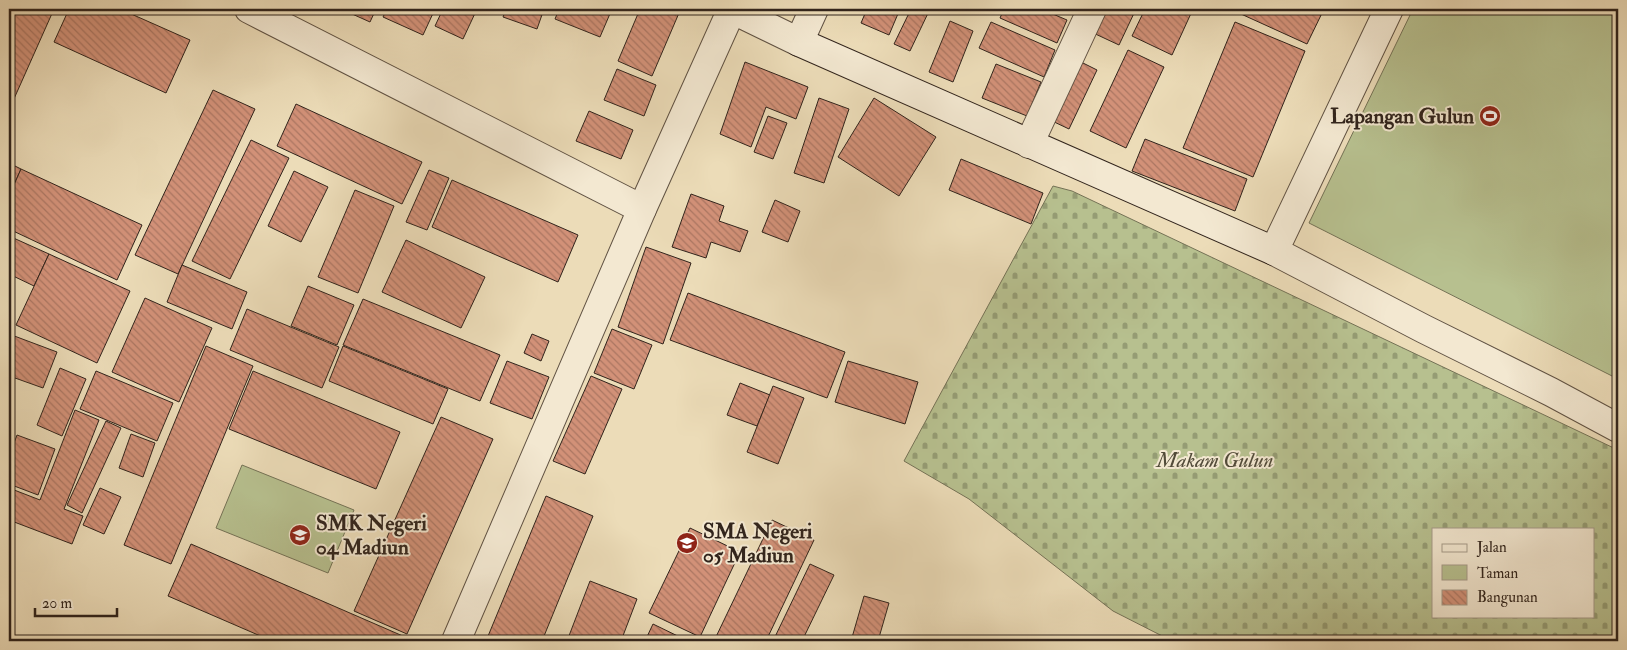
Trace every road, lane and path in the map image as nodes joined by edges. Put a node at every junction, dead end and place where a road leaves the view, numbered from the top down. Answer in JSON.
{"nodes":[{"id":1,"x":249,"y":9,"type":"edge"},
{"id":2,"x":732,"y":9,"type":"edge"},
{"id":3,"x":814,"y":9,"type":"edge"},
{"id":4,"x":1092,"y":9,"type":"edge"},
{"id":5,"x":1389,"y":9,"type":"edge"},
{"id":6,"x":799,"y":42,"type":"junction"},
{"id":7,"x":1029,"y":144,"type":"junction"},
{"id":8,"x":642,"y":208,"type":"junction"},
{"id":9,"x":1274,"y":251,"type":"junction"},
{"id":10,"x":1618,"y":428,"type":"edge"},
{"id":11,"x":456,"y":641,"type":"edge"}],
"edges":[{"from":1,"to":8,"type":"street"},
{"from":2,"to":6,"type":"street"},
{"from":2,"to":8,"type":"street"},
{"from":3,"to":6,"type":"street"},
{"from":4,"to":7,"type":"street"},
{"from":5,"to":9,"type":"street"},
{"from":6,"to":7,"type":"street"},
{"from":7,"to":9,"type":"street"},
{"from":8,"to":11,"type":"street"},
{"from":9,"to":10,"type":"street"}]}
